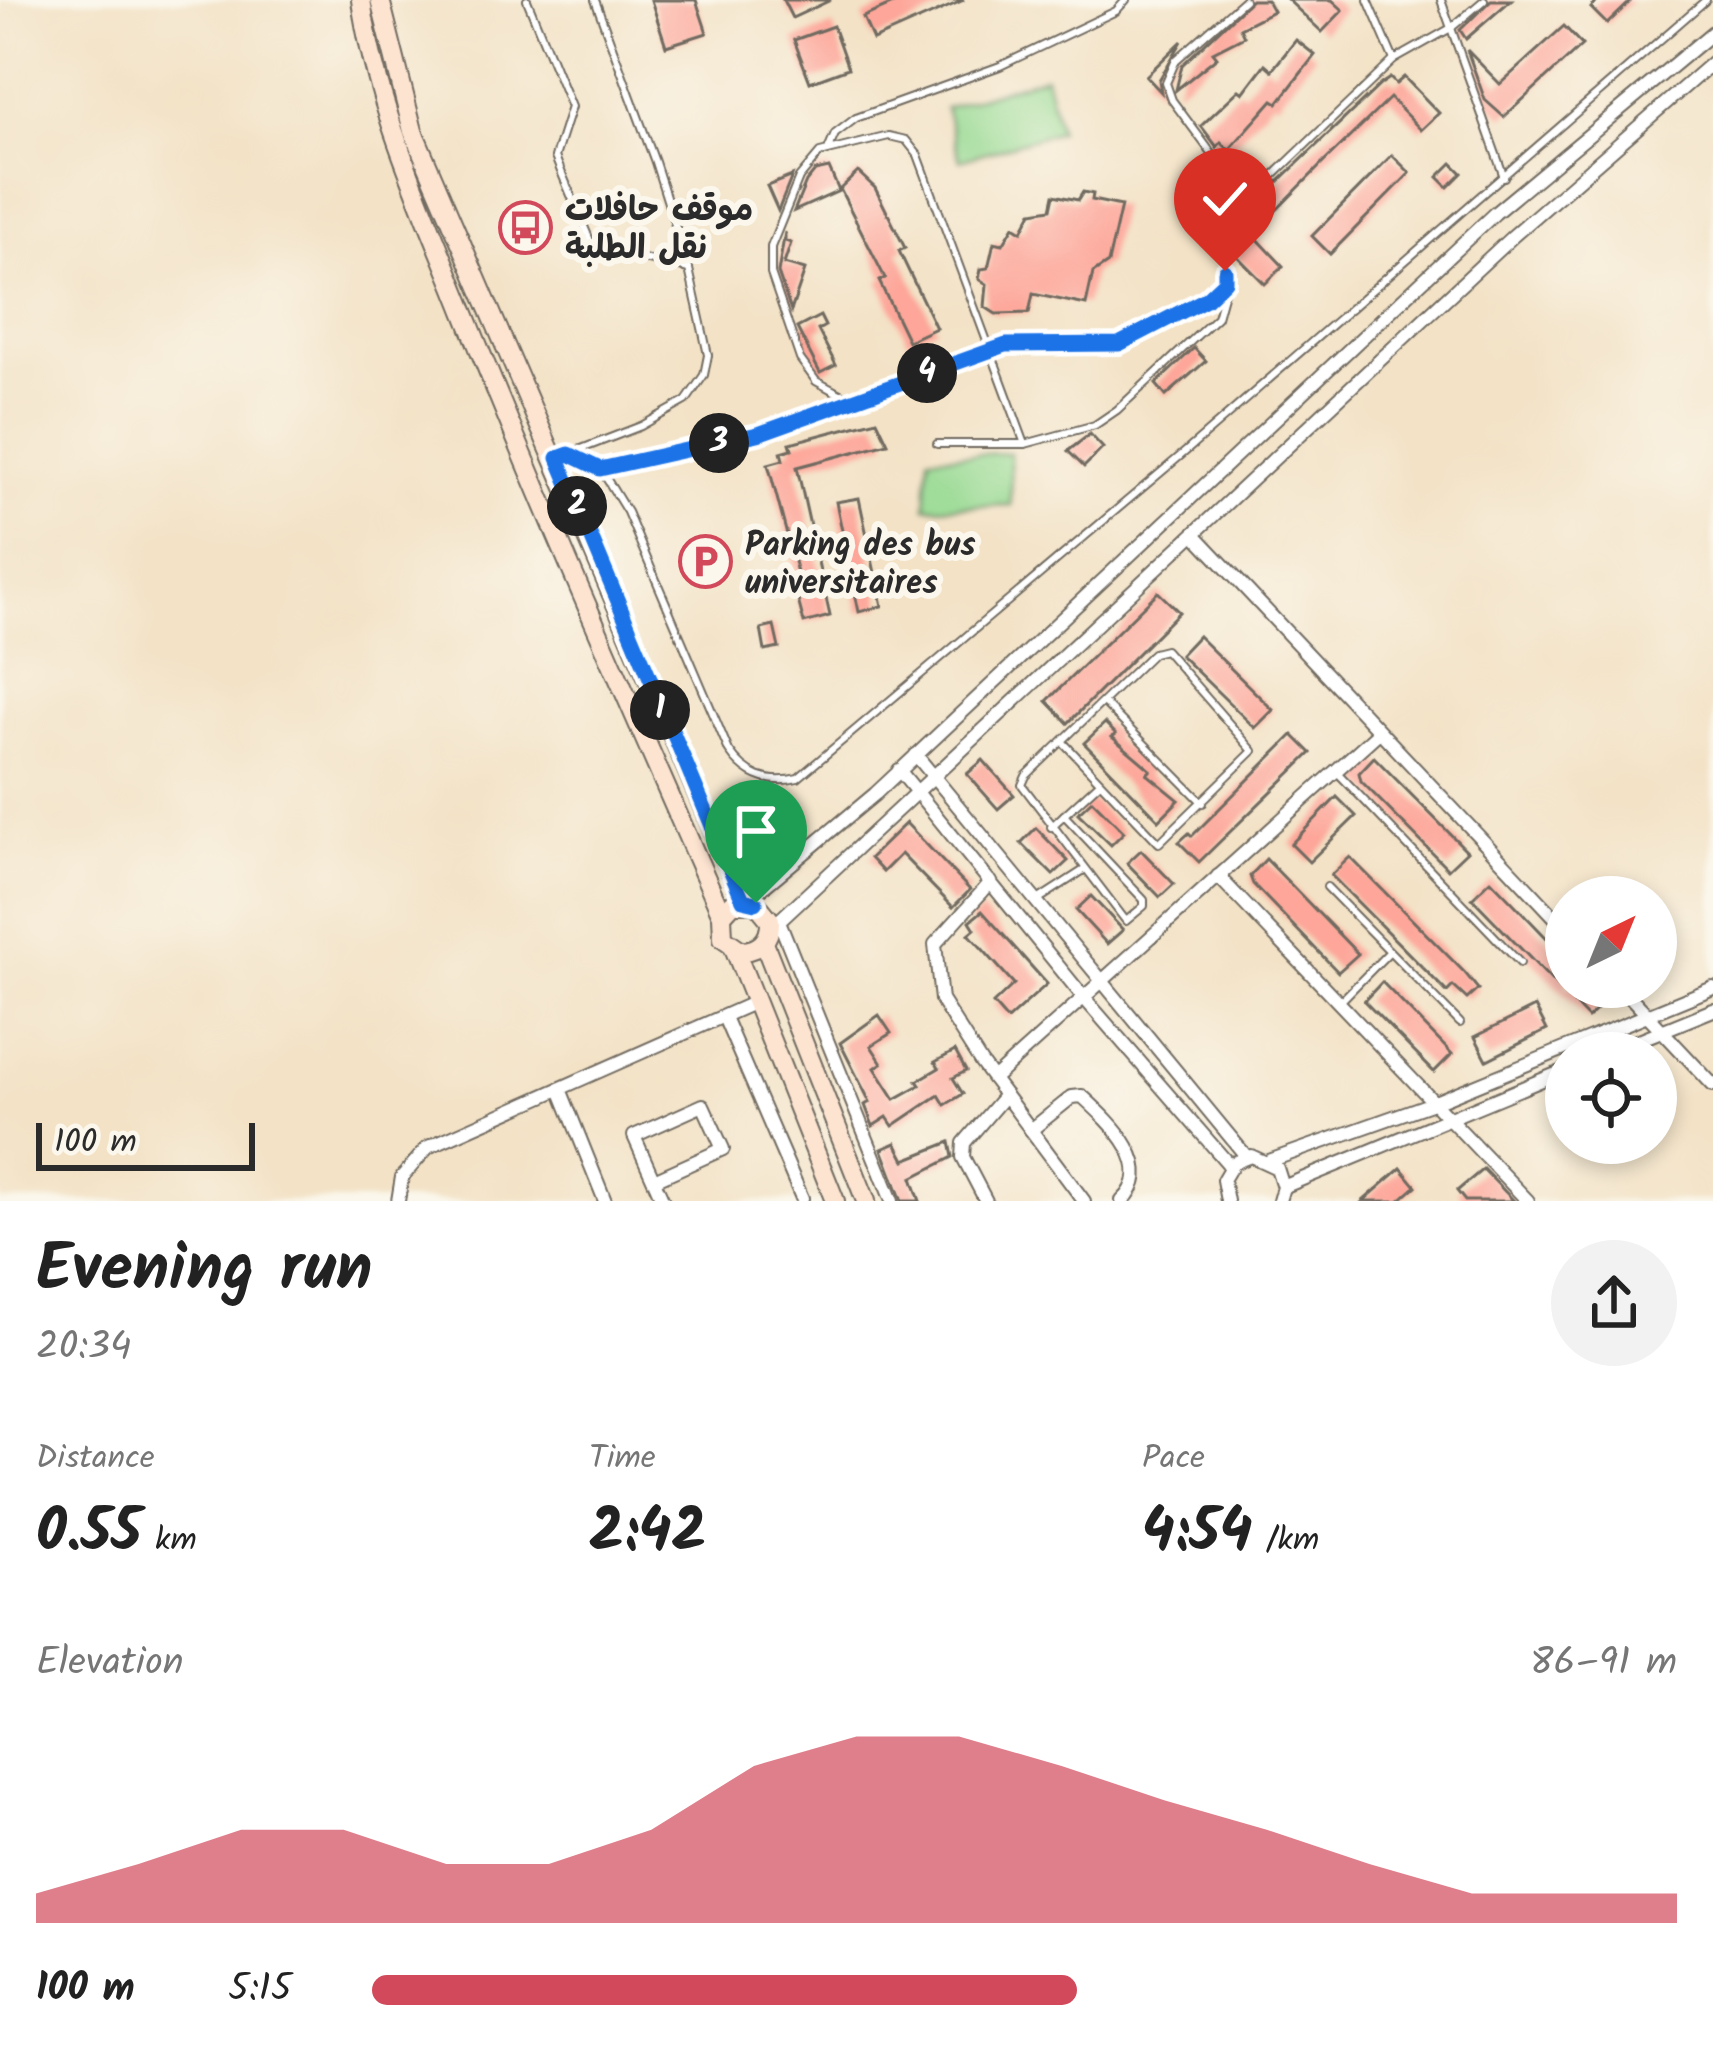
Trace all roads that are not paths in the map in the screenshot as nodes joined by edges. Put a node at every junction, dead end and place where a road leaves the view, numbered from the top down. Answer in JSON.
{"nodes":[{"id":1,"x":361,"y":0,"type":"edge"},
{"id":2,"x":380,"y":0,"type":"edge"},
{"id":3,"x":527,"y":0,"type":"edge"},
{"id":4,"x":595,"y":0,"type":"edge"},
{"id":5,"x":1126,"y":0,"type":"edge"},
{"id":6,"x":1244,"y":0,"type":"edge"},
{"id":7,"x":1368,"y":0,"type":"edge"},
{"id":8,"x":1441,"y":0,"type":"edge"},
{"id":9,"x":1484,"y":0,"type":"edge"},
{"id":10,"x":1706,"y":0,"type":"edge"},
{"id":11,"x":1451,"y":28,"type":"junction"},
{"id":12,"x":1713,"y":32,"type":"edge"},
{"id":13,"x":1394,"y":60,"type":"junction"},
{"id":14,"x":1713,"y":62,"type":"edge"},
{"id":15,"x":828,"y":149,"type":"junction"},
{"id":16,"x":1504,"y":177,"type":"junction"},
{"id":17,"x":1247,"y":201,"type":"junction"},
{"id":18,"x":689,"y":268,"type":"junction"},
{"id":19,"x":1225,"y":281,"type":"junction"},
{"id":20,"x":991,"y":350,"type":"junction"},
{"id":21,"x":850,"y":400,"type":"junction"},
{"id":22,"x":937,"y":444,"type":"dead end"},
{"id":23,"x":1025,"y":444,"type":"junction"},
{"id":24,"x":563,"y":456,"type":"junction"},
{"id":25,"x":600,"y":469,"type":"junction"},
{"id":26,"x":1196,"y":536,"type":"junction"},
{"id":27,"x":1103,"y":702,"type":"junction"},
{"id":28,"x":1379,"y":733,"type":"junction"},
{"id":29,"x":1062,"y":741,"type":"junction"},
{"id":30,"x":916,"y":755,"type":"junction"},
{"id":31,"x":899,"y":770,"type":"junction"},
{"id":32,"x":1336,"y":771,"type":"junction"},
{"id":33,"x":934,"y":778,"type":"junction"},
{"id":34,"x":1100,"y":782,"type":"junction"},
{"id":35,"x":917,"y":793,"type":"junction"},
{"id":36,"x":1203,"y":803,"type":"junction"},
{"id":37,"x":1064,"y":815,"type":"junction"},
{"id":38,"x":1052,"y":827,"type":"junction"},
{"id":39,"x":1084,"y":870,"type":"junction"},
{"id":40,"x":1218,"y":876,"type":"junction"},
{"id":41,"x":992,"y":882,"type":"junction"},
{"id":42,"x":1327,"y":887,"type":"dead end"},
{"id":43,"x":745,"y":900,"type":"junction"},
{"id":44,"x":1036,"y":901,"type":"junction"},
{"id":45,"x":1545,"y":907,"type":"edge"},
{"id":46,"x":722,"y":915,"type":"junction"},
{"id":47,"x":771,"y":931,"type":"junction"},
{"id":48,"x":734,"y":948,"type":"junction"},
{"id":49,"x":1389,"y":952,"type":"junction"},
{"id":50,"x":1520,"y":963,"type":"dead end"},
{"id":51,"x":1106,"y":981,"type":"junction"},
{"id":52,"x":1713,"y":988,"type":"edge"},
{"id":53,"x":1084,"y":999,"type":"junction"},
{"id":54,"x":753,"y":1003,"type":"junction"},
{"id":55,"x":1337,"y":1005,"type":"junction"},
{"id":56,"x":1641,"y":1008,"type":"edge"},
{"id":57,"x":1713,"y":1010,"type":"edge"},
{"id":58,"x":1648,"y":1015,"type":"junction"},
{"id":59,"x":724,"y":1017,"type":"junction"},
{"id":60,"x":1460,"y":1023,"type":"dead end"},
{"id":61,"x":1660,"y":1031,"type":"junction"},
{"id":62,"x":993,"y":1078,"type":"junction"},
{"id":63,"x":1545,"y":1079,"type":"edge"},
{"id":64,"x":1713,"y":1084,"type":"edge"},
{"id":65,"x":560,"y":1089,"type":"junction"},
{"id":66,"x":1005,"y":1095,"type":"junction"},
{"id":67,"x":1430,"y":1104,"type":"junction"},
{"id":68,"x":1446,"y":1120,"type":"junction"},
{"id":69,"x":1031,"y":1130,"type":"junction"},
{"id":70,"x":1246,"y":1156,"type":"junction"},
{"id":71,"x":1270,"y":1161,"type":"junction"},
{"id":72,"x":1231,"y":1167,"type":"junction"},
{"id":73,"x":654,"y":1180,"type":"junction"},
{"id":74,"x":1281,"y":1194,"type":"edge"},
{"id":75,"x":1077,"y":1198,"type":"edge"},
{"id":76,"x":800,"y":1200,"type":"edge"},
{"id":77,"x":1224,"y":1200,"type":"edge"},
{"id":78,"x":398,"y":1201,"type":"edge"},
{"id":79,"x":605,"y":1201,"type":"edge"},
{"id":80,"x":663,"y":1201,"type":"edge"},
{"id":81,"x":835,"y":1201,"type":"edge"},
{"id":82,"x":866,"y":1201,"type":"edge"},
{"id":83,"x":892,"y":1201,"type":"edge"},
{"id":84,"x":986,"y":1201,"type":"edge"},
{"id":85,"x":1122,"y":1201,"type":"edge"},
{"id":86,"x":1528,"y":1201,"type":"edge"}],
"edges":[{"from":1,"to":46,"type":"main road"},
{"from":2,"to":24,"type":"main road"},
{"from":3,"to":18,"type":"lane"},
{"from":4,"to":18,"type":"lane"},
{"from":5,"to":15,"type":"lane"},
{"from":6,"to":17,"type":"lane"},
{"from":7,"to":13,"type":"lane"},
{"from":8,"to":11,"type":"lane"},
{"from":9,"to":11,"type":"lane"},
{"from":10,"to":16,"type":"lane"},
{"from":11,"to":13,"type":"lane"},
{"from":11,"to":16,"type":"lane"},
{"from":12,"to":30,"type":"street"},
{"from":13,"to":17,"type":"lane"},
{"from":14,"to":26,"type":"street"},
{"from":15,"to":20,"type":"lane"},
{"from":15,"to":21,"type":"lane"},
{"from":16,"to":25,"type":"lane"},
{"from":17,"to":19,"type":"lane"},
{"from":18,"to":24,"type":"lane"},
{"from":19,"to":20,"type":"lane"},
{"from":19,"to":23,"type":"lane"},
{"from":20,"to":21,"type":"lane"},
{"from":20,"to":23,"type":"lane"},
{"from":21,"to":25,"type":"lane"},
{"from":22,"to":23,"type":"lane"},
{"from":24,"to":25,"type":"lane"},
{"from":24,"to":43,"type":"main road"},
{"from":26,"to":28,"type":"street"},
{"from":26,"to":33,"type":"street"},
{"from":27,"to":29,"type":"lane"},
{"from":27,"to":36,"type":"lane"},
{"from":27,"to":36,"type":"lane"},
{"from":28,"to":32,"type":"street"},
{"from":28,"to":45,"type":"street"},
{"from":29,"to":34,"type":"lane"},
{"from":29,"to":38,"type":"lane"},
{"from":30,"to":31,"type":"street"},
{"from":30,"to":33,"type":"street"},
{"from":31,"to":35,"type":"street"},
{"from":31,"to":43,"type":"street"},
{"from":32,"to":40,"type":"street"},
{"from":32,"to":50,"type":"lane"},
{"from":33,"to":35,"type":"street"},
{"from":33,"to":44,"type":"street"},
{"from":34,"to":36,"type":"lane"},
{"from":34,"to":37,"type":"lane"},
{"from":35,"to":41,"type":"street"},
{"from":35,"to":47,"type":"street"},
{"from":37,"to":38,"type":"lane"},
{"from":37,"to":39,"type":"lane"},
{"from":38,"to":39,"type":"lane"},
{"from":39,"to":44,"type":"lane"},
{"from":40,"to":51,"type":"street"},
{"from":40,"to":55,"type":"street"},
{"from":41,"to":53,"type":"street"},
{"from":41,"to":62,"type":"street"},
{"from":42,"to":49,"type":"lane"},
{"from":43,"to":46,"type":"main road"},
{"from":43,"to":47,"type":"main road"},
{"from":44,"to":51,"type":"street"},
{"from":46,"to":48,"type":"main road"},
{"from":47,"to":48,"type":"main road"},
{"from":47,"to":82,"type":"main road"},
{"from":47,"to":83,"type":"street"},
{"from":48,"to":54,"type":"main road"},
{"from":49,"to":55,"type":"lane"},
{"from":49,"to":60,"type":"lane"},
{"from":51,"to":53,"type":"street"},
{"from":51,"to":70,"type":"street"},
{"from":52,"to":58,"type":"street"},
{"from":53,"to":62,"type":"street"},
{"from":53,"to":72,"type":"street"},
{"from":54,"to":59,"type":"street"},
{"from":54,"to":81,"type":"main road"},
{"from":55,"to":67,"type":"street"},
{"from":56,"to":58,"type":"street"},
{"from":57,"to":61,"type":"street"},
{"from":58,"to":61,"type":"street"},
{"from":58,"to":67,"type":"street"},
{"from":59,"to":65,"type":"street"},
{"from":59,"to":76,"type":"street"},
{"from":61,"to":64,"type":"street"},
{"from":62,"to":66,"type":"street"},
{"from":63,"to":68,"type":"street"},
{"from":65,"to":78,"type":"street"},
{"from":65,"to":79,"type":"street"},
{"from":66,"to":69,"type":"street"},
{"from":66,"to":84,"type":"street"},
{"from":67,"to":68,"type":"street"},
{"from":67,"to":71,"type":"street"},
{"from":68,"to":74,"type":"street"},
{"from":68,"to":86,"type":"street"},
{"from":69,"to":75,"type":"street"},
{"from":69,"to":85,"type":"street"},
{"from":70,"to":71,"type":"street"},
{"from":70,"to":72,"type":"street"},
{"from":71,"to":74,"type":"street"},
{"from":72,"to":77,"type":"street"},
{"from":73,"to":73,"type":"street"},
{"from":73,"to":80,"type":"street"}]}
